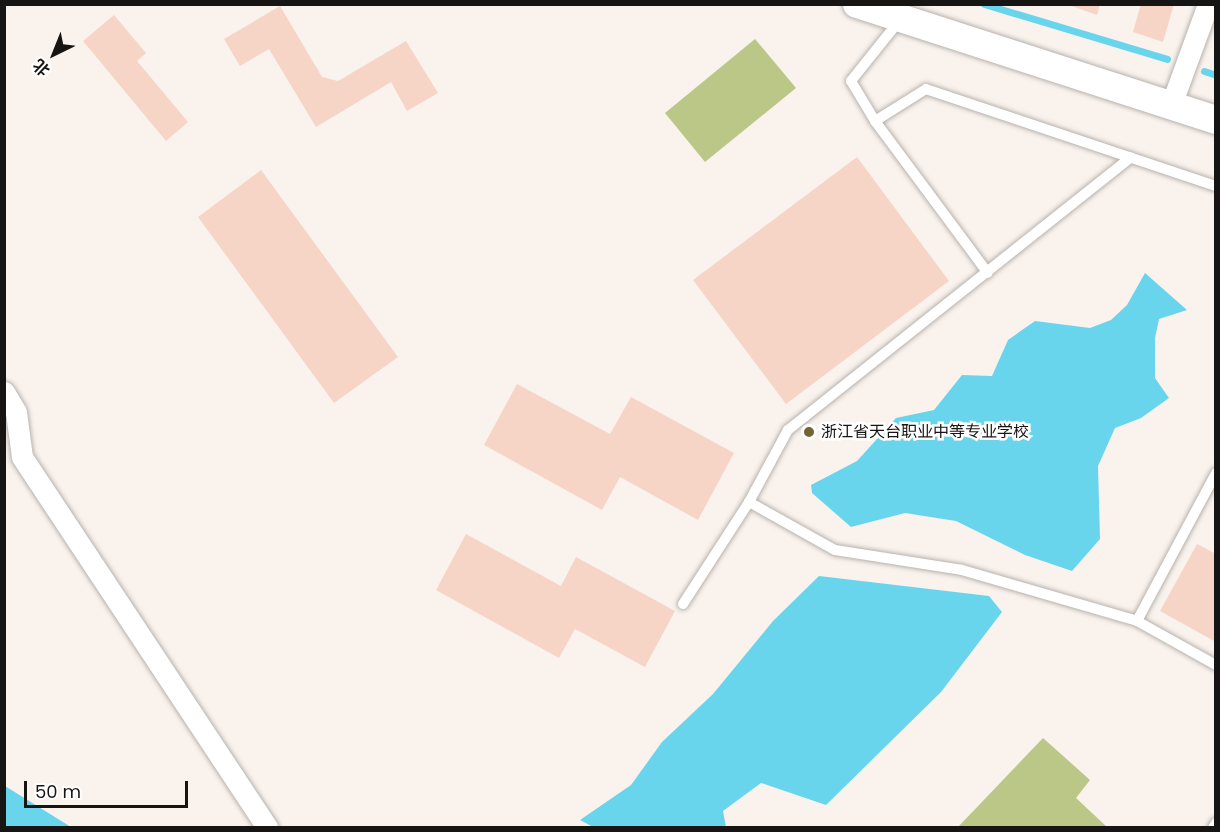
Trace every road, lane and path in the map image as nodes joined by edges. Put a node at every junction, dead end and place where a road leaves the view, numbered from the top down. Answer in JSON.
{"nodes":[{"id":1,"x":857,"y":4,"type":"edge"},
{"id":2,"x":1208,"y":4,"type":"edge"},
{"id":3,"x":898,"y":11,"type":"edge"},
{"id":4,"x":1171,"y":105,"type":"junction"},
{"id":5,"x":1215,"y":120,"type":"edge"},
{"id":6,"x":875,"y":121,"type":"junction"},
{"id":7,"x":1131,"y":157,"type":"junction"},
{"id":8,"x":1215,"y":186,"type":"edge"},
{"id":9,"x":988,"y":273,"type":"junction"},
{"id":10,"x":4,"y":392,"type":"edge"},
{"id":11,"x":1215,"y":473,"type":"edge"},
{"id":12,"x":749,"y":502,"type":"junction"},
{"id":13,"x":683,"y":604,"type":"dead end"},
{"id":14,"x":1137,"y":621,"type":"junction"},
{"id":15,"x":1215,"y":665,"type":"edge"},
{"id":16,"x":1215,"y":823,"type":"edge"},
{"id":17,"x":268,"y":828,"type":"edge"},
{"id":18,"x":1213,"y":828,"type":"edge"}],
"edges":[{"from":1,"to":3,"type":"street"},
{"from":2,"to":4,"type":"street"},
{"from":3,"to":4,"type":"street"},
{"from":3,"to":6,"type":"lane"},
{"from":4,"to":5,"type":"street"},
{"from":6,"to":7,"type":"lane"},
{"from":6,"to":9,"type":"lane"},
{"from":7,"to":8,"type":"lane"},
{"from":7,"to":9,"type":"lane"},
{"from":9,"to":12,"type":"lane"},
{"from":10,"to":17,"type":"street"},
{"from":11,"to":14,"type":"lane"},
{"from":12,"to":13,"type":"lane"},
{"from":12,"to":14,"type":"lane"},
{"from":14,"to":15,"type":"lane"},
{"from":16,"to":18,"type":"lane"}]}
